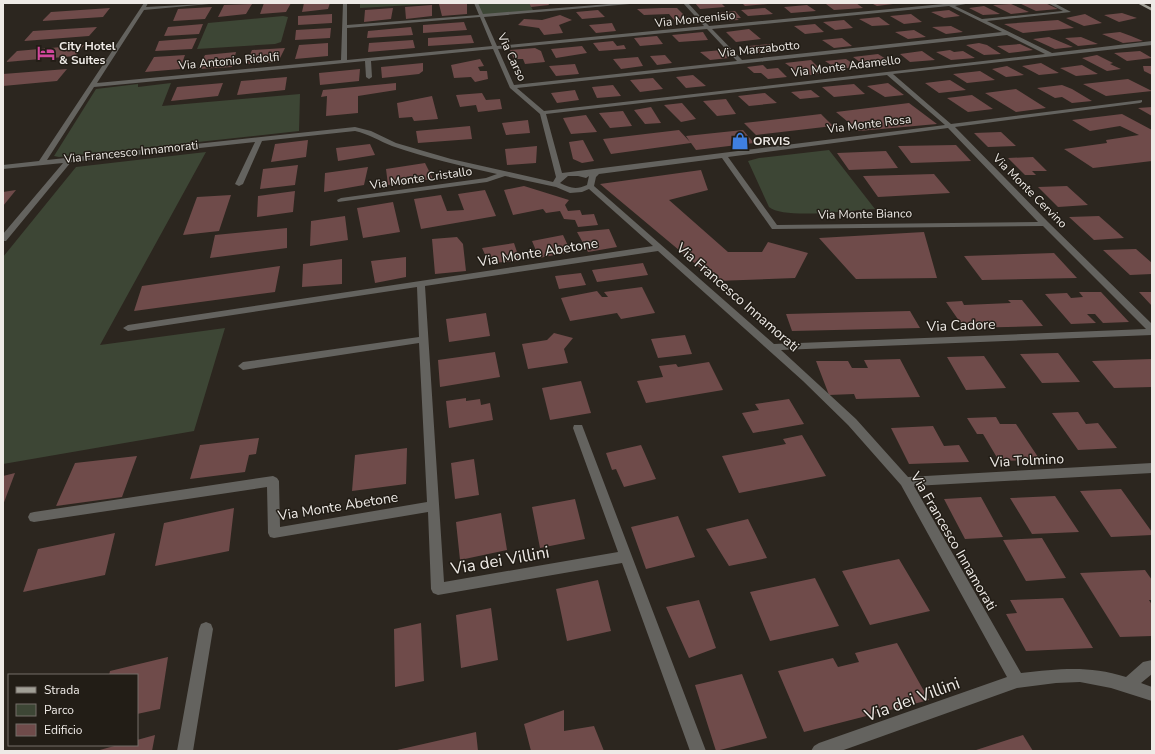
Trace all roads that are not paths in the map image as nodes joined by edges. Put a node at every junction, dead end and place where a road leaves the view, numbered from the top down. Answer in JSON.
{"nodes":[{"id":1,"x":146,"y":3,"type":"edge"},
{"id":2,"x":218,"y":3,"type":"edge"},
{"id":3,"x":345,"y":3,"type":"edge"},
{"id":4,"x":476,"y":3,"type":"edge"},
{"id":5,"x":639,"y":3,"type":"edge"},
{"id":6,"x":685,"y":3,"type":"edge"},
{"id":7,"x":900,"y":3,"type":"edge"},
{"id":8,"x":969,"y":3,"type":"edge"},
{"id":9,"x":1050,"y":3,"type":"edge"},
{"id":10,"x":1139,"y":3,"type":"edge"},
{"id":11,"x":950,"y":5,"type":"junction"},
{"id":12,"x":909,"y":8,"type":"junction"},
{"id":13,"x":142,"y":9,"type":"junction"},
{"id":14,"x":1152,"y":10,"type":"edge"},
{"id":15,"x":481,"y":16,"type":"junction"},
{"id":16,"x":982,"y":20,"type":"junction"},
{"id":17,"x":345,"y":27,"type":"junction"},
{"id":18,"x":708,"y":27,"type":"junction"},
{"id":19,"x":1008,"y":34,"type":"junction"},
{"id":20,"x":1152,"y":43,"type":"edge"},
{"id":21,"x":495,"y":48,"type":"junction"},
{"id":22,"x":1051,"y":54,"type":"junction"},
{"id":23,"x":368,"y":60,"type":"junction"},
{"id":24,"x":344,"y":62,"type":"junction"},
{"id":25,"x":741,"y":62,"type":"junction"},
{"id":26,"x":888,"y":73,"type":"junction"},
{"id":27,"x":368,"y":77,"type":"dead end"},
{"id":28,"x":92,"y":85,"type":"junction"},
{"id":29,"x":512,"y":87,"type":"junction"},
{"id":30,"x":1140,"y":101,"type":"dead end"},
{"id":31,"x":543,"y":113,"type":"junction"},
{"id":32,"x":949,"y":125,"type":"junction"},
{"id":33,"x":260,"y":138,"type":"junction"},
{"id":34,"x":723,"y":154,"type":"junction"},
{"id":35,"x":556,"y":157,"type":"junction"},
{"id":36,"x":70,"y":159,"type":"junction"},
{"id":37,"x":42,"y":162,"type":"junction"},
{"id":38,"x":3,"y":167,"type":"edge"},
{"id":39,"x":600,"y":170,"type":"junction"},
{"id":40,"x":578,"y":173,"type":"junction"},
{"id":41,"x":503,"y":174,"type":"junction"},
{"id":42,"x":560,"y":176,"type":"junction"},
{"id":43,"x":590,"y":183,"type":"junction"},
{"id":44,"x":239,"y":184,"type":"dead end"},
{"id":45,"x":558,"y":185,"type":"junction"},
{"id":46,"x":576,"y":191,"type":"junction"},
{"id":47,"x":342,"y":200,"type":"dead end"},
{"id":48,"x":609,"y":204,"type":"junction"},
{"id":49,"x":1045,"y":224,"type":"junction"},
{"id":50,"x":3,"y":239,"type":"edge"},
{"id":51,"x":660,"y":248,"type":"junction"},
{"id":52,"x":421,"y":286,"type":"junction"},
{"id":53,"x":128,"y":328,"type":"dead end"},
{"id":54,"x":1152,"y":330,"type":"edge"},
{"id":55,"x":425,"y":339,"type":"junction"},
{"id":56,"x":771,"y":347,"type":"junction"},
{"id":57,"x":243,"y":366,"type":"dead end"},
{"id":58,"x":578,"y":428,"type":"dead end"},
{"id":59,"x":1152,"y":468,"type":"edge"},
{"id":60,"x":905,"y":482,"type":"junction"},
{"id":61,"x":434,"y":506,"type":"junction"},
{"id":62,"x":34,"y":517,"type":"dead end"},
{"id":63,"x":626,"y":556,"type":"junction"},
{"id":64,"x":206,"y":629,"type":"dead end"},
{"id":65,"x":1152,"y":666,"type":"edge"},
{"id":66,"x":1017,"y":681,"type":"junction"},
{"id":67,"x":1128,"y":685,"type":"junction"},
{"id":68,"x":1152,"y":694,"type":"edge"},
{"id":69,"x":185,"y":751,"type":"edge"},
{"id":70,"x":698,"y":751,"type":"edge"},
{"id":71,"x":819,"y":751,"type":"edge"}],
"edges":[{"from":1,"to":13,"type":"street"},
{"from":2,"to":13,"type":"street"},
{"from":3,"to":17,"type":"street"},
{"from":4,"to":15,"type":"street","name":"Via Carso"},
{"from":5,"to":15,"type":"street"},
{"from":6,"to":18,"type":"street"},
{"from":7,"to":12,"type":"street"},
{"from":8,"to":11,"type":"street","name":"Via Moncenisio"},
{"from":9,"to":16,"type":"street"},
{"from":10,"to":14,"type":"main road"},
{"from":11,"to":12,"type":"street","name":"Via Moncenisio"},
{"from":11,"to":16,"type":"street"},
{"from":12,"to":18,"type":"street","name":"Via Moncenisio"},
{"from":13,"to":28,"type":"street"},
{"from":15,"to":17,"type":"street"},
{"from":15,"to":21,"type":"street","name":"Via Carso"},
{"from":16,"to":19,"type":"street"},
{"from":17,"to":24,"type":"street"},
{"from":18,"to":21,"type":"street","name":"Via Moncenisio"},
{"from":18,"to":25,"type":"street"},
{"from":19,"to":22,"type":"street"},
{"from":19,"to":25,"type":"street","name":"Via Marzabotto"},
{"from":20,"to":22,"type":"street","name":"Via Monte Adamello"},
{"from":21,"to":23,"type":"street","name":"Via Antonio Ridolfi"},
{"from":21,"to":29,"type":"street","name":"Via Carso"},
{"from":22,"to":26,"type":"street","name":"Via Monte Adamello"},
{"from":23,"to":24,"type":"street","name":"Via Antonio Ridolfi"},
{"from":23,"to":27,"type":"street"},
{"from":24,"to":28,"type":"street","name":"Via Antonio Ridolfi"},
{"from":25,"to":29,"type":"street","name":"Via Marzabotto"},
{"from":26,"to":31,"type":"street","name":"Via Monte Adamello"},
{"from":26,"to":32,"type":"street","name":"Via Monte Cervino"},
{"from":28,"to":37,"type":"street"},
{"from":29,"to":31,"type":"street","name":"Via Carso"},
{"from":30,"to":32,"type":"street","name":"Via Monte Rosa"},
{"from":31,"to":35,"type":"street"},
{"from":32,"to":34,"type":"street","name":"Via Monte Rosa"},
{"from":32,"to":49,"type":"street","name":"Via Monte Cervino"},
{"from":33,"to":36,"type":"street","name":"Via Francesco Innamorati"},
{"from":33,"to":41,"type":"street","name":"Via Francesco Innamorati"},
{"from":33,"to":44,"type":"street"},
{"from":34,"to":39,"type":"street","name":"Via Monte Rosa"},
{"from":34,"to":49,"type":"street","name":"Via Monte Bianco"},
{"from":35,"to":40,"type":"street"},
{"from":35,"to":42,"type":"street"},
{"from":36,"to":37,"type":"street","name":"Via Francesco Innamorati"},
{"from":36,"to":50,"type":"street"},
{"from":37,"to":38,"type":"street","name":"Via Francesco Innamorati"},
{"from":39,"to":40,"type":"street","name":"Via Monte Rosa"},
{"from":39,"to":43,"type":"street"},
{"from":40,"to":42,"type":"street"},
{"from":40,"to":43,"type":"street","name":"Via Francesco Innamorati"},
{"from":41,"to":45,"type":"street","name":"Via Francesco Innamorati"},
{"from":41,"to":47,"type":"street","name":"Via Monte Cristallo"},
{"from":42,"to":45,"type":"street"},
{"from":43,"to":46,"type":"street"},
{"from":43,"to":48,"type":"street","name":"Via Francesco Innamorati"},
{"from":45,"to":46,"type":"street","name":"Via Francesco Innamorati"},
{"from":46,"to":48,"type":"street","name":"Via Francesco Innamorati"},
{"from":48,"to":51,"type":"street","name":"Via Francesco Innamorati"},
{"from":49,"to":54,"type":"street","name":"Via Monte Cervino"},
{"from":51,"to":52,"type":"street","name":"Via Monte Abetone"},
{"from":51,"to":56,"type":"street","name":"Via Francesco Innamorati"},
{"from":52,"to":53,"type":"street","name":"Via Monte Abetone"},
{"from":52,"to":55,"type":"street"},
{"from":54,"to":56,"type":"street","name":"Via Cadore"},
{"from":55,"to":57,"type":"street"},
{"from":55,"to":61,"type":"street"},
{"from":56,"to":60,"type":"street","name":"Via Francesco Innamorati"},
{"from":58,"to":63,"type":"street"},
{"from":59,"to":60,"type":"street","name":"Via Tolmino"},
{"from":60,"to":66,"type":"street","name":"Via Francesco Innamorati"},
{"from":61,"to":62,"type":"street","name":"Via Monte Abetone"},
{"from":61,"to":63,"type":"street","name":"Via dei Villini"},
{"from":63,"to":70,"type":"street"},
{"from":64,"to":69,"type":"street"},
{"from":65,"to":67,"type":"street"},
{"from":66,"to":67,"type":"street"},
{"from":66,"to":71,"type":"street","name":"Via dei Villini"},
{"from":67,"to":68,"type":"street"}]}
